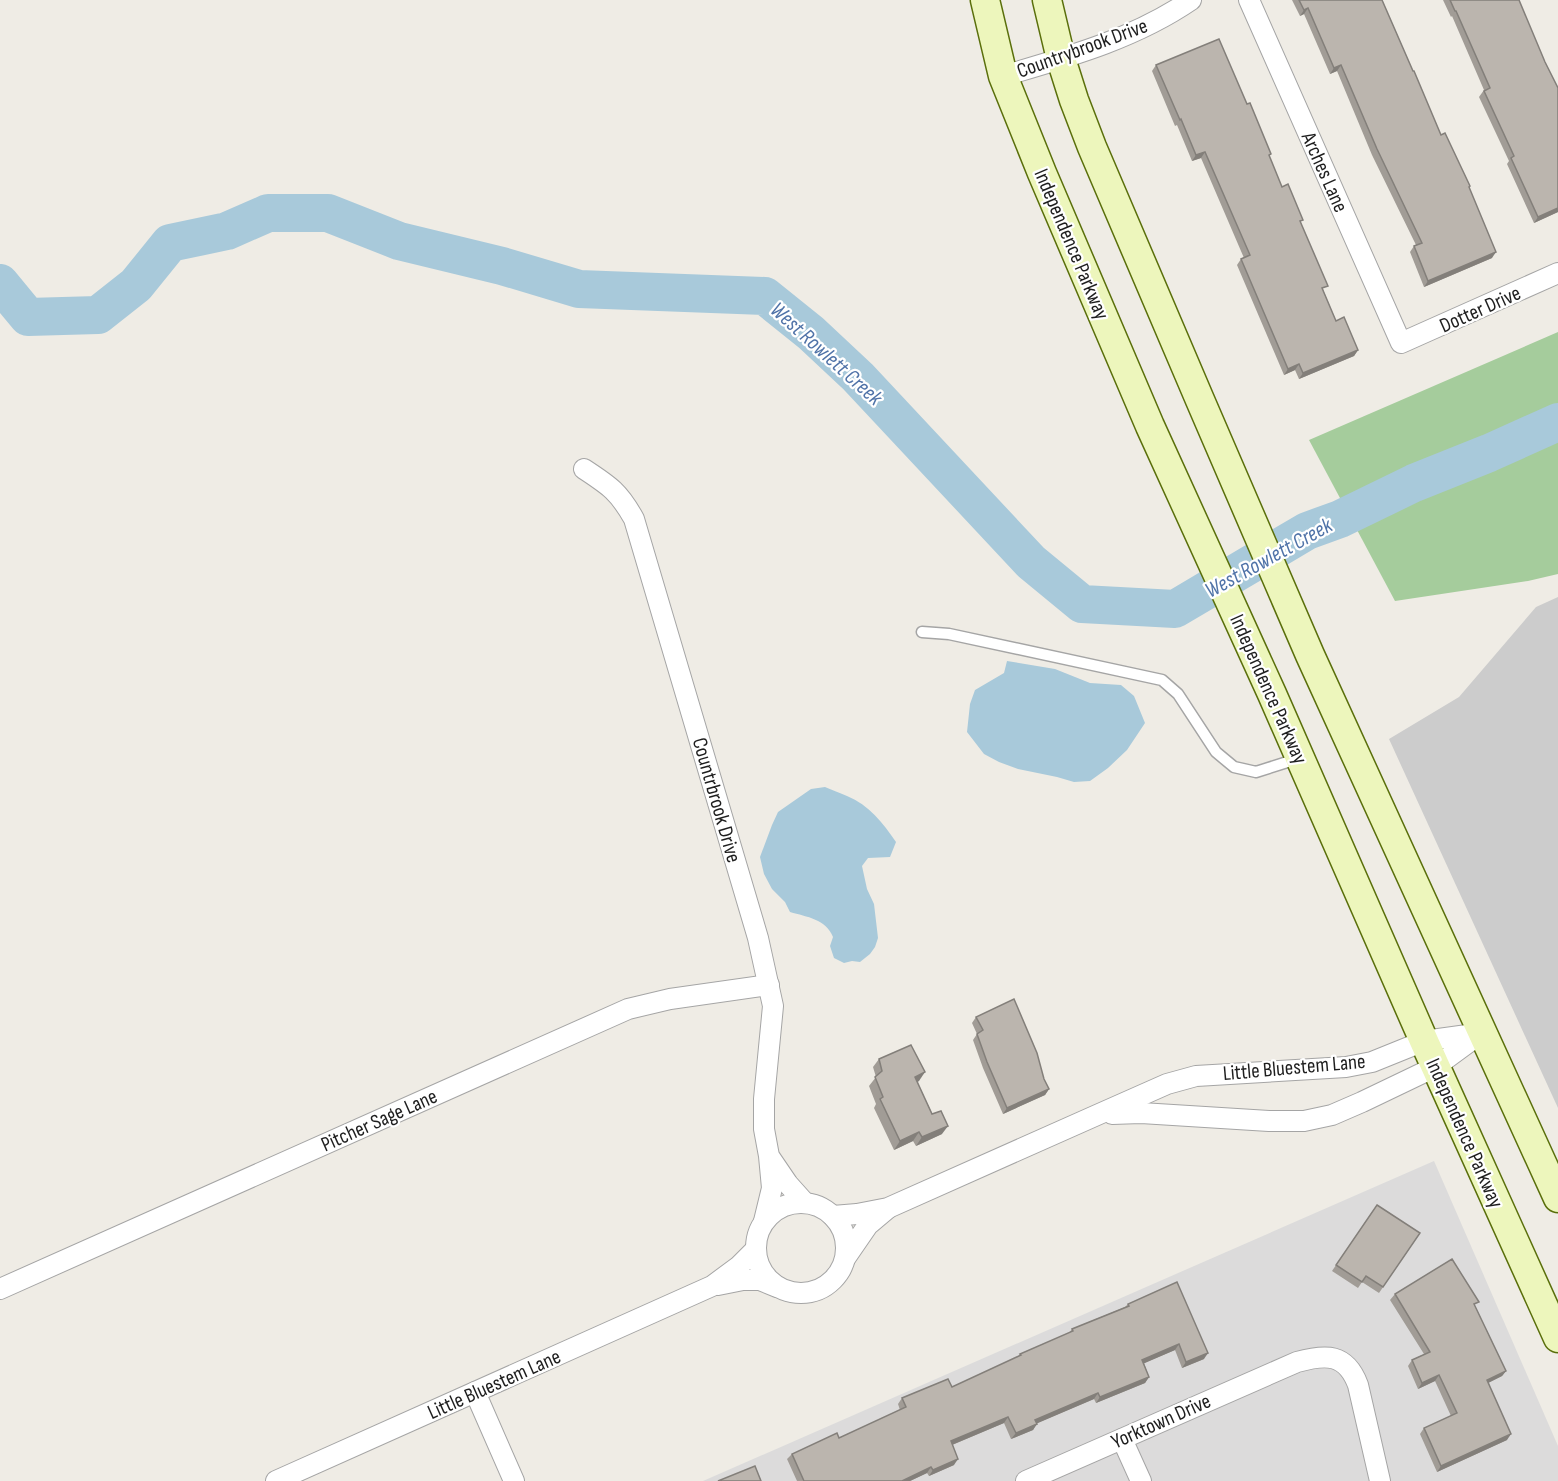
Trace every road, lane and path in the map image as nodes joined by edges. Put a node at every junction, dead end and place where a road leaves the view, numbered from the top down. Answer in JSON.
{"nodes":[{"id":1,"x":984,"y":0,"type":"edge"},
{"id":2,"x":1047,"y":0,"type":"edge"},
{"id":3,"x":1191,"y":0,"type":"edge"},
{"id":4,"x":1249,"y":0,"type":"edge"},
{"id":5,"x":1061,"y":59,"type":"junction"},
{"id":6,"x":1003,"y":76,"type":"junction"},
{"id":7,"x":1558,"y":273,"type":"edge"},
{"id":8,"x":1401,"y":344,"type":"joint"},
{"id":9,"x":584,"y":469,"type":"dead end"},
{"id":10,"x":922,"y":632,"type":"dead end"},
{"id":11,"x":1300,"y":758,"type":"junction"},
{"id":12,"x":769,"y":985,"type":"junction"},
{"id":13,"x":1482,"y":1032,"type":"junction"},
{"id":14,"x":1424,"y":1041,"type":"junction"},
{"id":15,"x":1435,"y":1067,"type":"junction"},
{"id":16,"x":1097,"y":1114,"type":"junction"},
{"id":17,"x":769,"y":1156,"type":"junction"},
{"id":18,"x":1558,"y":1198,"type":"edge"},
{"id":19,"x":805,"y":1203,"type":"junction"},
{"id":20,"x":888,"y":1208,"type":"junction"},
{"id":21,"x":833,"y":1216,"type":"junction"},
{"id":22,"x":764,"y":1221,"type":"junction"},
{"id":23,"x":755,"y":1250,"type":"junction"},
{"id":24,"x":846,"y":1257,"type":"junction"},
{"id":25,"x":712,"y":1286,"type":"junction"},
{"id":26,"x":777,"y":1287,"type":"junction"},
{"id":27,"x":0,"y":1289,"type":"edge"},
{"id":28,"x":1558,"y":1338,"type":"edge"},
{"id":29,"x":475,"y":1392,"type":"junction"},
{"id":30,"x":1122,"y":1439,"type":"junction"},
{"id":31,"x":276,"y":1481,"type":"edge"},
{"id":32,"x":514,"y":1481,"type":"edge"},
{"id":33,"x":1026,"y":1481,"type":"edge"},
{"id":34,"x":1141,"y":1481,"type":"edge"},
{"id":35,"x":1380,"y":1481,"type":"edge"}],
"edges":[{"from":1,"to":6,"type":"main road","name":"Independence Parkway"},
{"from":2,"to":5,"type":"main road"},
{"from":3,"to":5,"type":"street","name":"Countrybrook Drive"},
{"from":4,"to":8,"type":"street","name":"Arches Lane"},
{"from":5,"to":6,"type":"street","name":"Countrybrook Drive"},
{"from":5,"to":13,"type":"main road"},
{"from":6,"to":11,"type":"main road","name":"Independence Parkway"},
{"from":7,"to":8,"type":"street","name":"Dotter Drive"},
{"from":9,"to":12,"type":"street","name":"Countrbrook Drive"},
{"from":10,"to":11,"type":"lane"},
{"from":11,"to":14,"type":"main road","name":"Independence Parkway"},
{"from":12,"to":17,"type":"street","name":"Countrbrook Drive"},
{"from":12,"to":27,"type":"street","name":"Pitcher Sage Lane"},
{"from":13,"to":14,"type":"street","name":"Little Bluestem Lane"},
{"from":13,"to":15,"type":"street","name":"Little Bluestem Lane"},
{"from":13,"to":18,"type":"main road"},
{"from":14,"to":15,"type":"main road","name":"Independence Parkway"},
{"from":14,"to":16,"type":"street","name":"Little Bluestem Lane"},
{"from":15,"to":16,"type":"street","name":"Little Bluestem Lane"},
{"from":15,"to":28,"type":"main road","name":"Independence Parkway"},
{"from":16,"to":20,"type":"street","name":"Little Bluestem Lane"},
{"from":17,"to":19,"type":"street","name":"Countrbrook Drive"},
{"from":17,"to":22,"type":"street","name":"Countrbrook Drive"},
{"from":19,"to":21,"type":"street"},
{"from":19,"to":22,"type":"street"},
{"from":20,"to":21,"type":"street","name":"Little Bluestem Lane"},
{"from":20,"to":24,"type":"street","name":"Little Bluestem Lane"},
{"from":21,"to":24,"type":"street"},
{"from":22,"to":23,"type":"street"},
{"from":23,"to":25,"type":"street","name":"Little Bluestem Lane"},
{"from":23,"to":26,"type":"street"},
{"from":24,"to":26,"type":"street"},
{"from":25,"to":26,"type":"street","name":"Little Bluestem Lane"},
{"from":25,"to":29,"type":"street","name":"Little Bluestem Lane"},
{"from":29,"to":31,"type":"street","name":"Little Bluestem Lane"},
{"from":29,"to":32,"type":"street"},
{"from":30,"to":33,"type":"street","name":"Yorktown Drive"},
{"from":30,"to":34,"type":"street"},
{"from":30,"to":35,"type":"street","name":"Yorktown Drive"}]}
